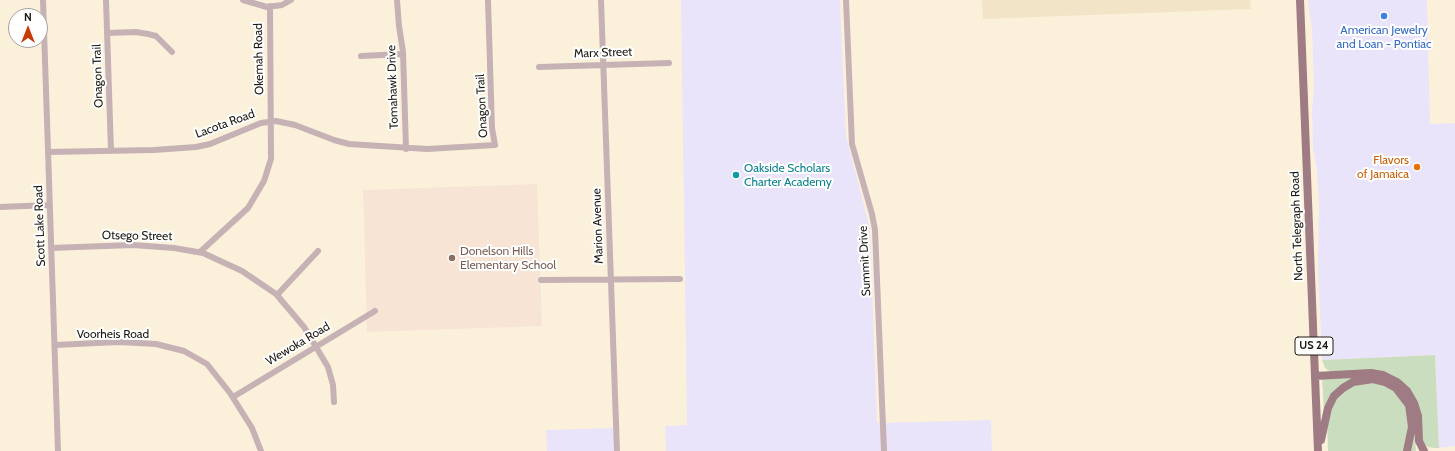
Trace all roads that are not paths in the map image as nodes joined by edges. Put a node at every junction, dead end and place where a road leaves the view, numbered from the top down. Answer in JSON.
{"nodes":[{"id":1,"x":43,"y":0,"type":"edge"},
{"id":2,"x":106,"y":0,"type":"edge"},
{"id":3,"x":243,"y":0,"type":"edge"},
{"id":4,"x":291,"y":0,"type":"edge"},
{"id":5,"x":397,"y":0,"type":"edge"},
{"id":6,"x":488,"y":0,"type":"edge"},
{"id":7,"x":601,"y":0,"type":"edge"},
{"id":8,"x":846,"y":0,"type":"edge"},
{"id":9,"x":1300,"y":0,"type":"edge"},
{"id":10,"x":270,"y":6,"type":"junction"},
{"id":11,"x":107,"y":33,"type":"junction"},
{"id":12,"x":172,"y":52,"type":"dead end"},
{"id":13,"x":403,"y":54,"type":"junction"},
{"id":14,"x":361,"y":56,"type":"dead end"},
{"id":15,"x":669,"y":63,"type":"dead end"},
{"id":16,"x":604,"y":65,"type":"junction"},
{"id":17,"x":539,"y":67,"type":"dead end"},
{"id":18,"x":272,"y":122,"type":"junction"},
{"id":19,"x":406,"y":149,"type":"junction"},
{"id":20,"x":111,"y":151,"type":"junction"},
{"id":21,"x":48,"y":152,"type":"junction"},
{"id":22,"x":50,"y":205,"type":"junction"},
{"id":23,"x":0,"y":208,"type":"edge"},
{"id":24,"x":51,"y":248,"type":"junction"},
{"id":25,"x":318,"y":251,"type":"dead end"},
{"id":26,"x":200,"y":252,"type":"junction"},
{"id":27,"x":680,"y":278,"type":"dead end"},
{"id":28,"x":541,"y":280,"type":"dead end"},
{"id":29,"x":611,"y":280,"type":"junction"},
{"id":30,"x":277,"y":295,"type":"junction"},
{"id":31,"x":375,"y":310,"type":"dead end"},
{"id":32,"x":55,"y":345,"type":"junction"},
{"id":33,"x":316,"y":346,"type":"junction"},
{"id":34,"x":1315,"y":376,"type":"junction"},
{"id":35,"x":233,"y":397,"type":"junction"},
{"id":36,"x":334,"y":402,"type":"dead end"},
{"id":37,"x":58,"y":451,"type":"edge"},
{"id":38,"x":261,"y":451,"type":"edge"},
{"id":39,"x":617,"y":451,"type":"edge"},
{"id":40,"x":884,"y":451,"type":"edge"},
{"id":41,"x":1318,"y":451,"type":"edge"},
{"id":42,"x":1406,"y":451,"type":"edge"},
{"id":43,"x":1424,"y":451,"type":"edge"}],
"edges":[{"from":1,"to":21,"type":"street","name":"Scott Lake Road"},
{"from":2,"to":11,"type":"street","name":"Onagon Trail"},
{"from":3,"to":10,"type":"street"},
{"from":4,"to":10,"type":"street"},
{"from":5,"to":13,"type":"street","name":"Tomahawk Drive"},
{"from":6,"to":19,"type":"street","name":"Onagon Trail"},
{"from":7,"to":16,"type":"street","name":"Marion Avenue"},
{"from":8,"to":40,"type":"street","name":"Summit Drive"},
{"from":9,"to":34,"type":"main road","name":"North Telegraph Road","number":"US 24"},
{"from":10,"to":18,"type":"street","name":"Okemah Road"},
{"from":11,"to":12,"type":"street"},
{"from":11,"to":20,"type":"street","name":"Onagon Trail"},
{"from":13,"to":14,"type":"street"},
{"from":13,"to":19,"type":"street","name":"Tomahawk Drive"},
{"from":15,"to":16,"type":"street","name":"Marx Street"},
{"from":16,"to":17,"type":"street","name":"Marx Street"},
{"from":16,"to":29,"type":"street","name":"Marion Avenue"},
{"from":18,"to":19,"type":"street","name":"Lacota Road"},
{"from":18,"to":20,"type":"street","name":"Lacota Road"},
{"from":18,"to":26,"type":"street","name":"Okemah Road"},
{"from":20,"to":21,"type":"street","name":"Lacota Road"},
{"from":21,"to":22,"type":"street","name":"Scott Lake Road"},
{"from":22,"to":23,"type":"street"},
{"from":22,"to":24,"type":"street","name":"Scott Lake Road"},
{"from":24,"to":26,"type":"street","name":"Otsego Street"},
{"from":24,"to":32,"type":"street","name":"Scott Lake Road"},
{"from":25,"to":30,"type":"street"},
{"from":26,"to":30,"type":"street","name":"Otsego Street"},
{"from":27,"to":29,"type":"street"},
{"from":28,"to":29,"type":"street"},
{"from":29,"to":39,"type":"street","name":"Marion Avenue"},
{"from":30,"to":33,"type":"street","name":"Otsego Street"},
{"from":31,"to":33,"type":"street","name":"Wewoka Road"},
{"from":32,"to":35,"type":"street","name":"Voorheis Road"},
{"from":32,"to":37,"type":"street","name":"Scott Lake Road"},
{"from":33,"to":35,"type":"street","name":"Wewoka Road"},
{"from":33,"to":36,"type":"street","name":"Otsego Street"},
{"from":34,"to":41,"type":"main road","name":"North Telegraph Road","number":"US 24"},
{"from":34,"to":43,"type":"main road"},
{"from":35,"to":38,"type":"street","name":"Voorheis Road"},
{"from":41,"to":42,"type":"main road"}]}
